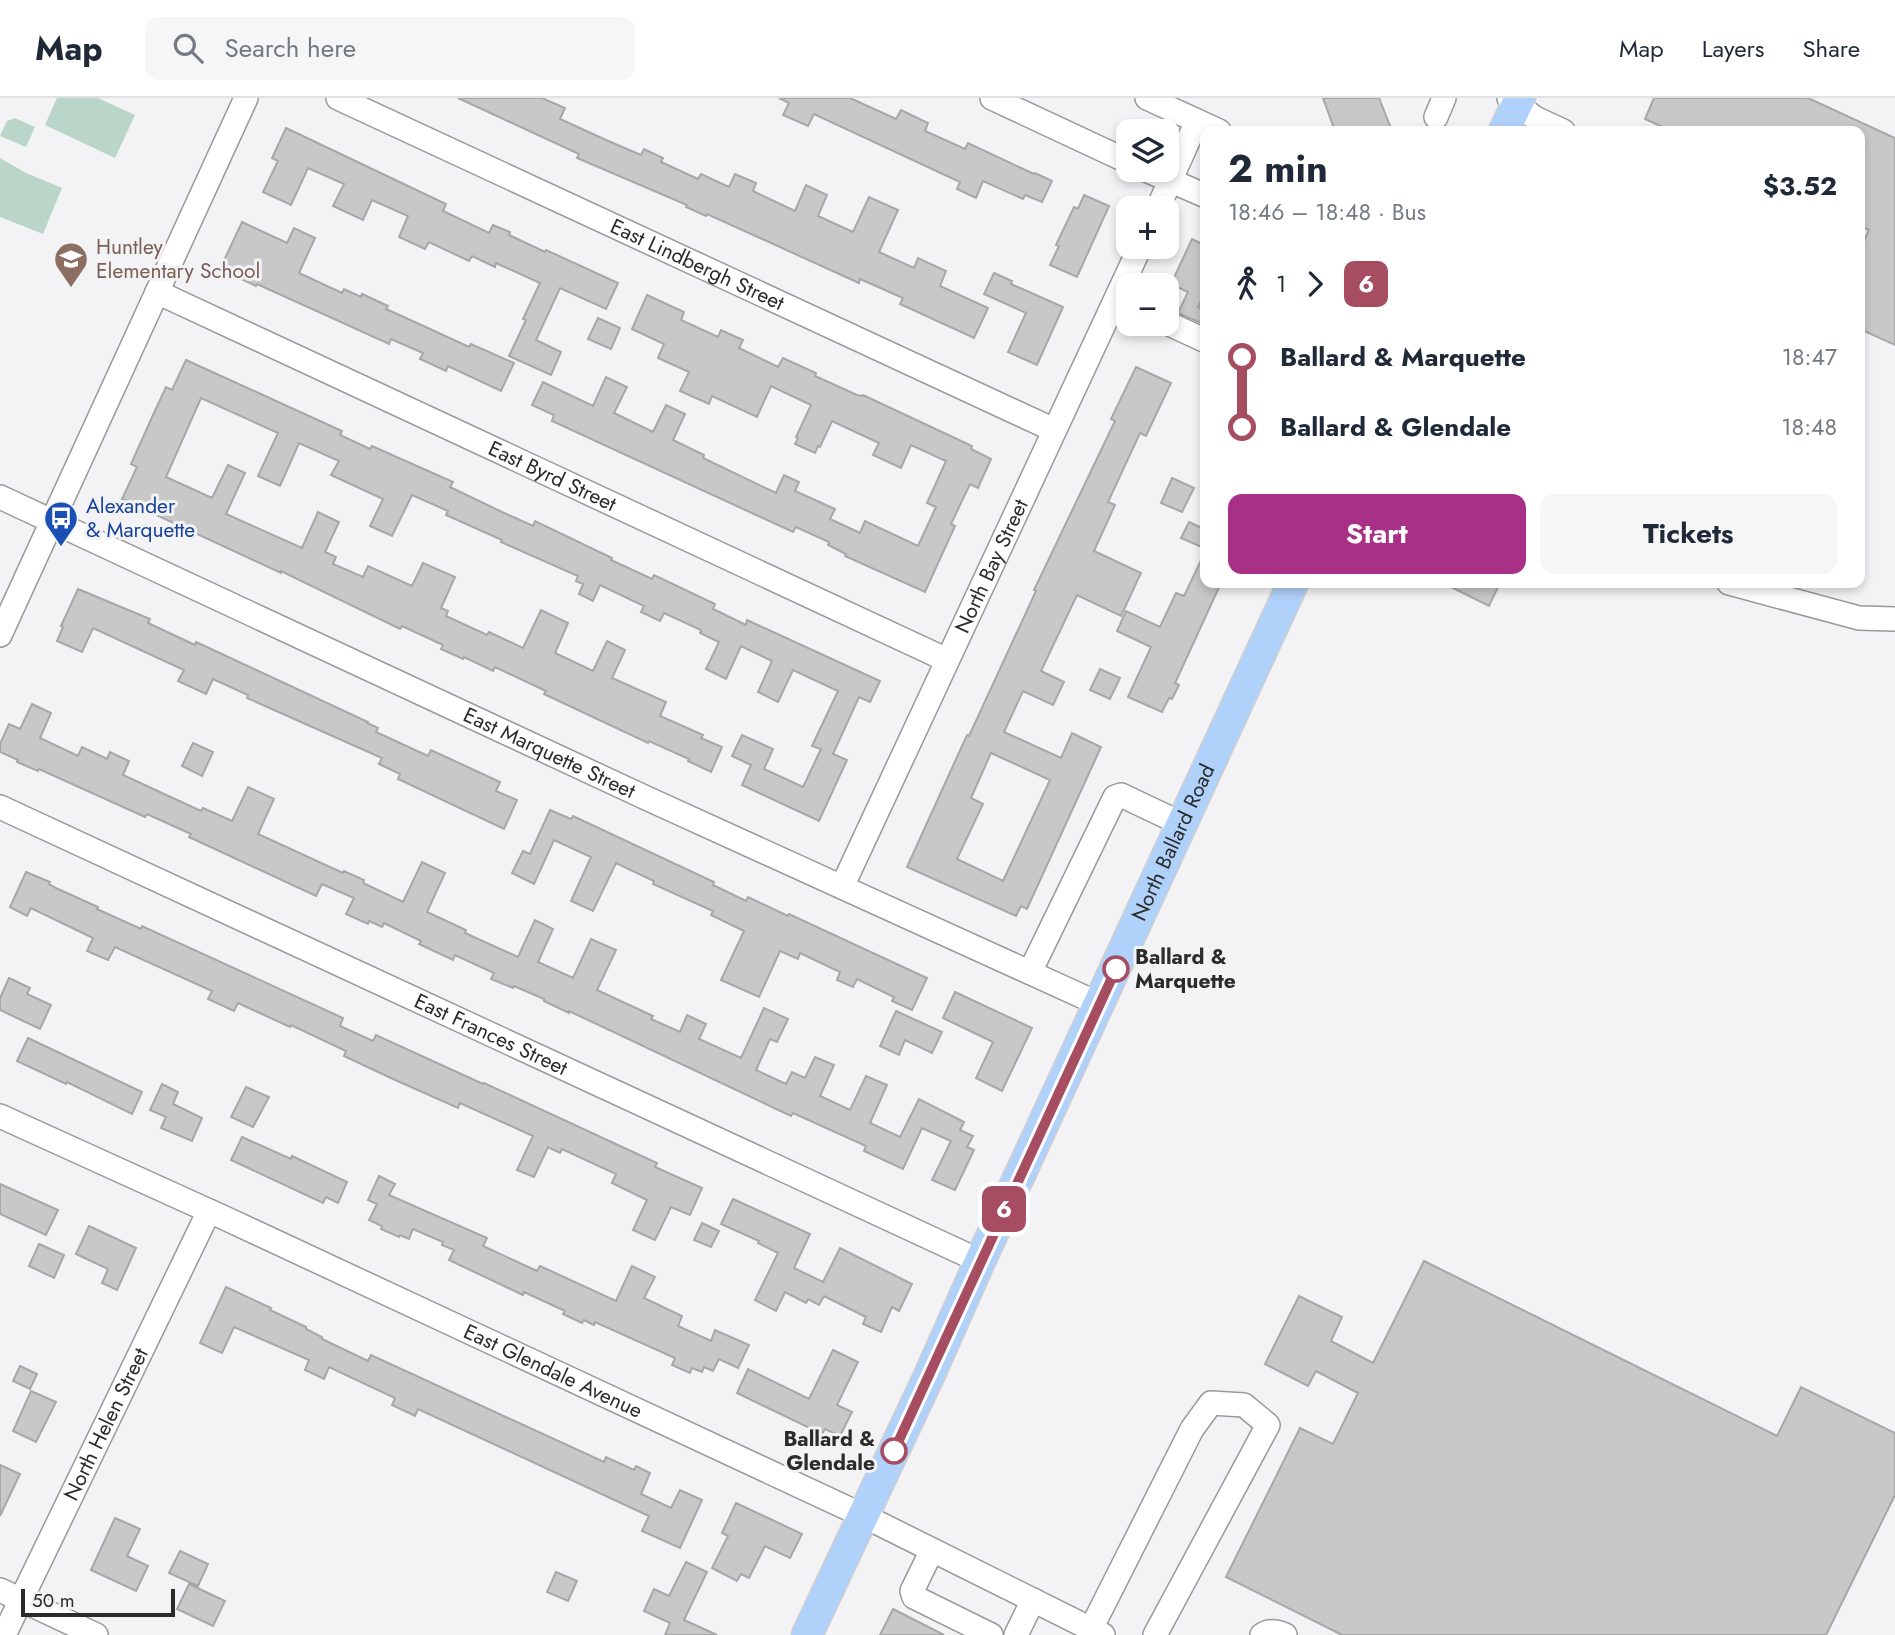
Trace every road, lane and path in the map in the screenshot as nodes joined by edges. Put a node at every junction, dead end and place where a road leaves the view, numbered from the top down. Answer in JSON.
{"nodes":[{"id":1,"x":246,"y":98,"type":"edge"},
{"id":2,"x":338,"y":98,"type":"edge"},
{"id":3,"x":992,"y":98,"type":"edge"},
{"id":4,"x":1147,"y":98,"type":"edge"},
{"id":5,"x":1512,"y":108,"type":"edge"},
{"id":6,"x":1196,"y":121,"type":"junction"},
{"id":7,"x":1208,"y":126,"type":"edge"},
{"id":8,"x":1552,"y":126,"type":"edge"},
{"id":9,"x":1116,"y":156,"type":"edge"},
{"id":10,"x":1179,"y":160,"type":"edge"},
{"id":11,"x":1172,"y":182,"type":"edge"},
{"id":12,"x":1200,"y":194,"type":"edge"},
{"id":13,"x":157,"y":292,"type":"junction"},
{"id":14,"x":1116,"y":313,"type":"edge"},
{"id":15,"x":1179,"y":329,"type":"edge"},
{"id":16,"x":1200,"y":338,"type":"edge"},
{"id":17,"x":1054,"y":430,"type":"junction"},
{"id":18,"x":0,"y":497,"type":"edge"},
{"id":19,"x":52,"y":521,"type":"junction"},
{"id":20,"x":1291,"y":588,"type":"edge"},
{"id":21,"x":1748,"y":588,"type":"edge"},
{"id":22,"x":1895,"y":619,"type":"edge"},
{"id":23,"x":0,"y":635,"type":"edge"},
{"id":24,"x":947,"y":660,"type":"junction"},
{"id":25,"x":0,"y":807,"type":"edge"},
{"id":26,"x":1182,"y":824,"type":"junction"},
{"id":27,"x":842,"y":887,"type":"junction"},
{"id":28,"x":1030,"y":972,"type":"junction"},
{"id":29,"x":1100,"y":1004,"type":"junction"},
{"id":30,"x":0,"y":1116,"type":"edge"},
{"id":31,"x":209,"y":1211,"type":"junction"},
{"id":32,"x":980,"y":1261,"type":"junction"},
{"id":33,"x":864,"y":1517,"type":"junction"},
{"id":34,"x":932,"y":1550,"type":"junction"},
{"id":35,"x":0,"y":1590,"type":"edge"},
{"id":36,"x":21,"y":1600,"type":"junction"},
{"id":37,"x":1033,"y":1600,"type":"junction"},
{"id":38,"x":1088,"y":1631,"type":"edge"},
{"id":39,"x":4,"y":1635,"type":"edge"},
{"id":40,"x":96,"y":1635,"type":"edge"},
{"id":41,"x":807,"y":1635,"type":"edge"},
{"id":42,"x":991,"y":1635,"type":"edge"},
{"id":43,"x":1016,"y":1635,"type":"edge"},
{"id":44,"x":1155,"y":1635,"type":"edge"},
{"id":45,"x":1262,"y":1635,"type":"edge"},
{"id":46,"x":1285,"y":1635,"type":"edge"}],
"edges":[{"from":1,"to":13,"type":"street"},
{"from":2,"to":17,"type":"street","name":"East Lindbergh Street"},
{"from":3,"to":9,"type":"street"},
{"from":4,"to":6,"type":"street"},
{"from":5,"to":8,"type":"street"},
{"from":6,"to":7,"type":"street"},
{"from":6,"to":10,"type":"street"},
{"from":11,"to":12,"type":"street"},
{"from":13,"to":19,"type":"street"},
{"from":13,"to":24,"type":"street","name":"East Byrd Street"},
{"from":14,"to":17,"type":"street","name":"North Bay Street"},
{"from":15,"to":16,"type":"street"},
{"from":17,"to":24,"type":"street","name":"North Bay Street"},
{"from":18,"to":19,"type":"street","name":"East Marquette Street"},
{"from":19,"to":23,"type":"street"},
{"from":19,"to":27,"type":"street","name":"East Marquette Street"},
{"from":20,"to":26,"type":"main road","name":"North Ballard Road"},
{"from":21,"to":22,"type":"street"},
{"from":24,"to":27,"type":"street","name":"North Bay Street"},
{"from":25,"to":32,"type":"street","name":"East Frances Street"},
{"from":26,"to":28,"type":"street"},
{"from":26,"to":29,"type":"main road","name":"North Ballard Road"},
{"from":27,"to":28,"type":"street","name":"East Marquette Street"},
{"from":28,"to":29,"type":"street","name":"East Marquette Street"},
{"from":29,"to":32,"type":"main road","name":"North Ballard Road"},
{"from":30,"to":31,"type":"street","name":"East Glendale Avenue"},
{"from":31,"to":33,"type":"street","name":"East Glendale Avenue"},
{"from":31,"to":36,"type":"street","name":"North Helen Street"},
{"from":32,"to":33,"type":"main road","name":"North Ballard Road"},
{"from":33,"to":34,"type":"street","name":"East Glendale Avenue"},
{"from":33,"to":41,"type":"main road","name":"North Ballard Road"},
{"from":34,"to":37,"type":"street","name":"East Glendale Avenue"},
{"from":34,"to":42,"type":"street"},
{"from":35,"to":36,"type":"street"},
{"from":36,"to":39,"type":"street","name":"North Helen Street"},
{"from":36,"to":40,"type":"street"},
{"from":37,"to":38,"type":"street","name":"East Glendale Avenue"},
{"from":37,"to":43,"type":"street"},
{"from":38,"to":44,"type":"street"},
{"from":45,"to":46,"type":"street"}]}
